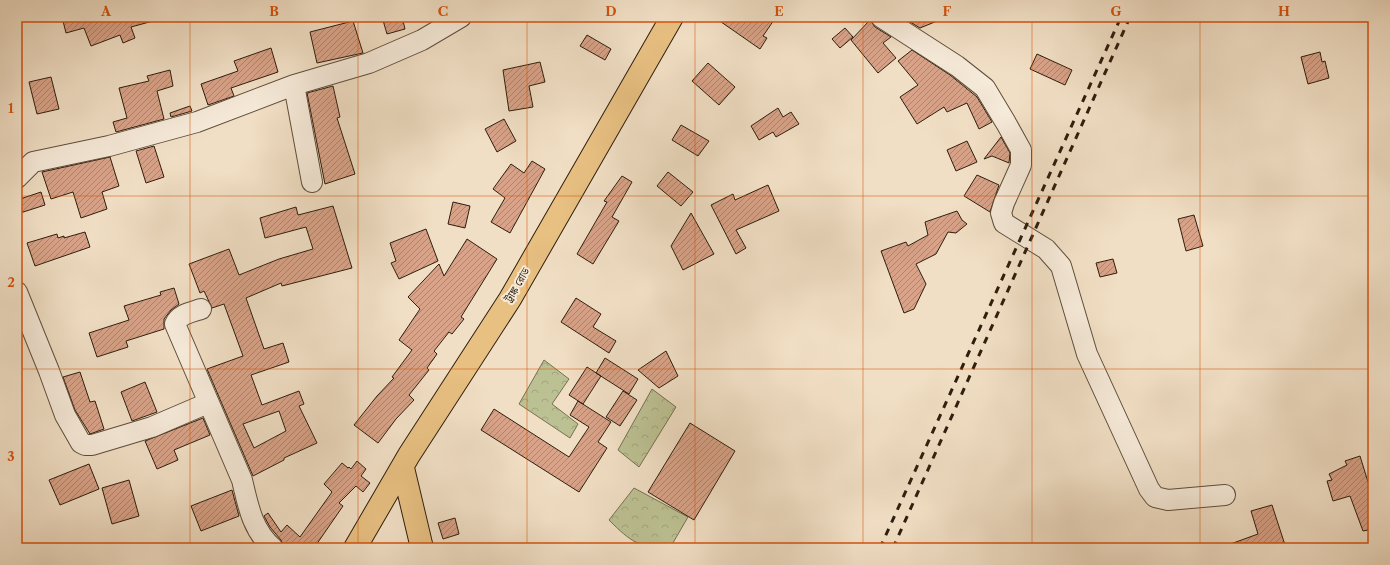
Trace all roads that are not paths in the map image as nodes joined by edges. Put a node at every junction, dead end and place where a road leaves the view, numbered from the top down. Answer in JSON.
{"nodes":[{"id":1,"x":461,"y":17,"type":"edge"},
{"id":2,"x":672,"y":17,"type":"edge"},
{"id":3,"x":881,"y":17,"type":"edge"},
{"id":4,"x":294,"y":85,"type":"junction"},
{"id":5,"x":17,"y":178,"type":"edge"},
{"id":6,"x":312,"y":182,"type":"dead end"},
{"id":7,"x":17,"y":292,"type":"edge"},
{"id":8,"x":201,"y":309,"type":"dead end"},
{"id":9,"x":208,"y":403,"type":"junction"},
{"id":10,"x":403,"y":468,"type":"junction"},
{"id":11,"x":1225,"y":495,"type":"dead end"},
{"id":12,"x":273,"y":548,"type":"edge"},
{"id":13,"x":355,"y":548,"type":"edge"},
{"id":14,"x":422,"y":548,"type":"edge"}],
"edges":[{"from":1,"to":4,"type":"street"},
{"from":2,"to":10,"type":"main road","name":"ট্রাঙ্ক রোড"},
{"from":3,"to":11,"type":"street"},
{"from":4,"to":5,"type":"street"},
{"from":4,"to":6,"type":"street"},
{"from":7,"to":9,"type":"street"},
{"from":8,"to":9,"type":"street"},
{"from":9,"to":12,"type":"street"},
{"from":10,"to":13,"type":"main road","name":"ট্রাঙ্ক রোড"},
{"from":10,"to":14,"type":"main road"}]}
